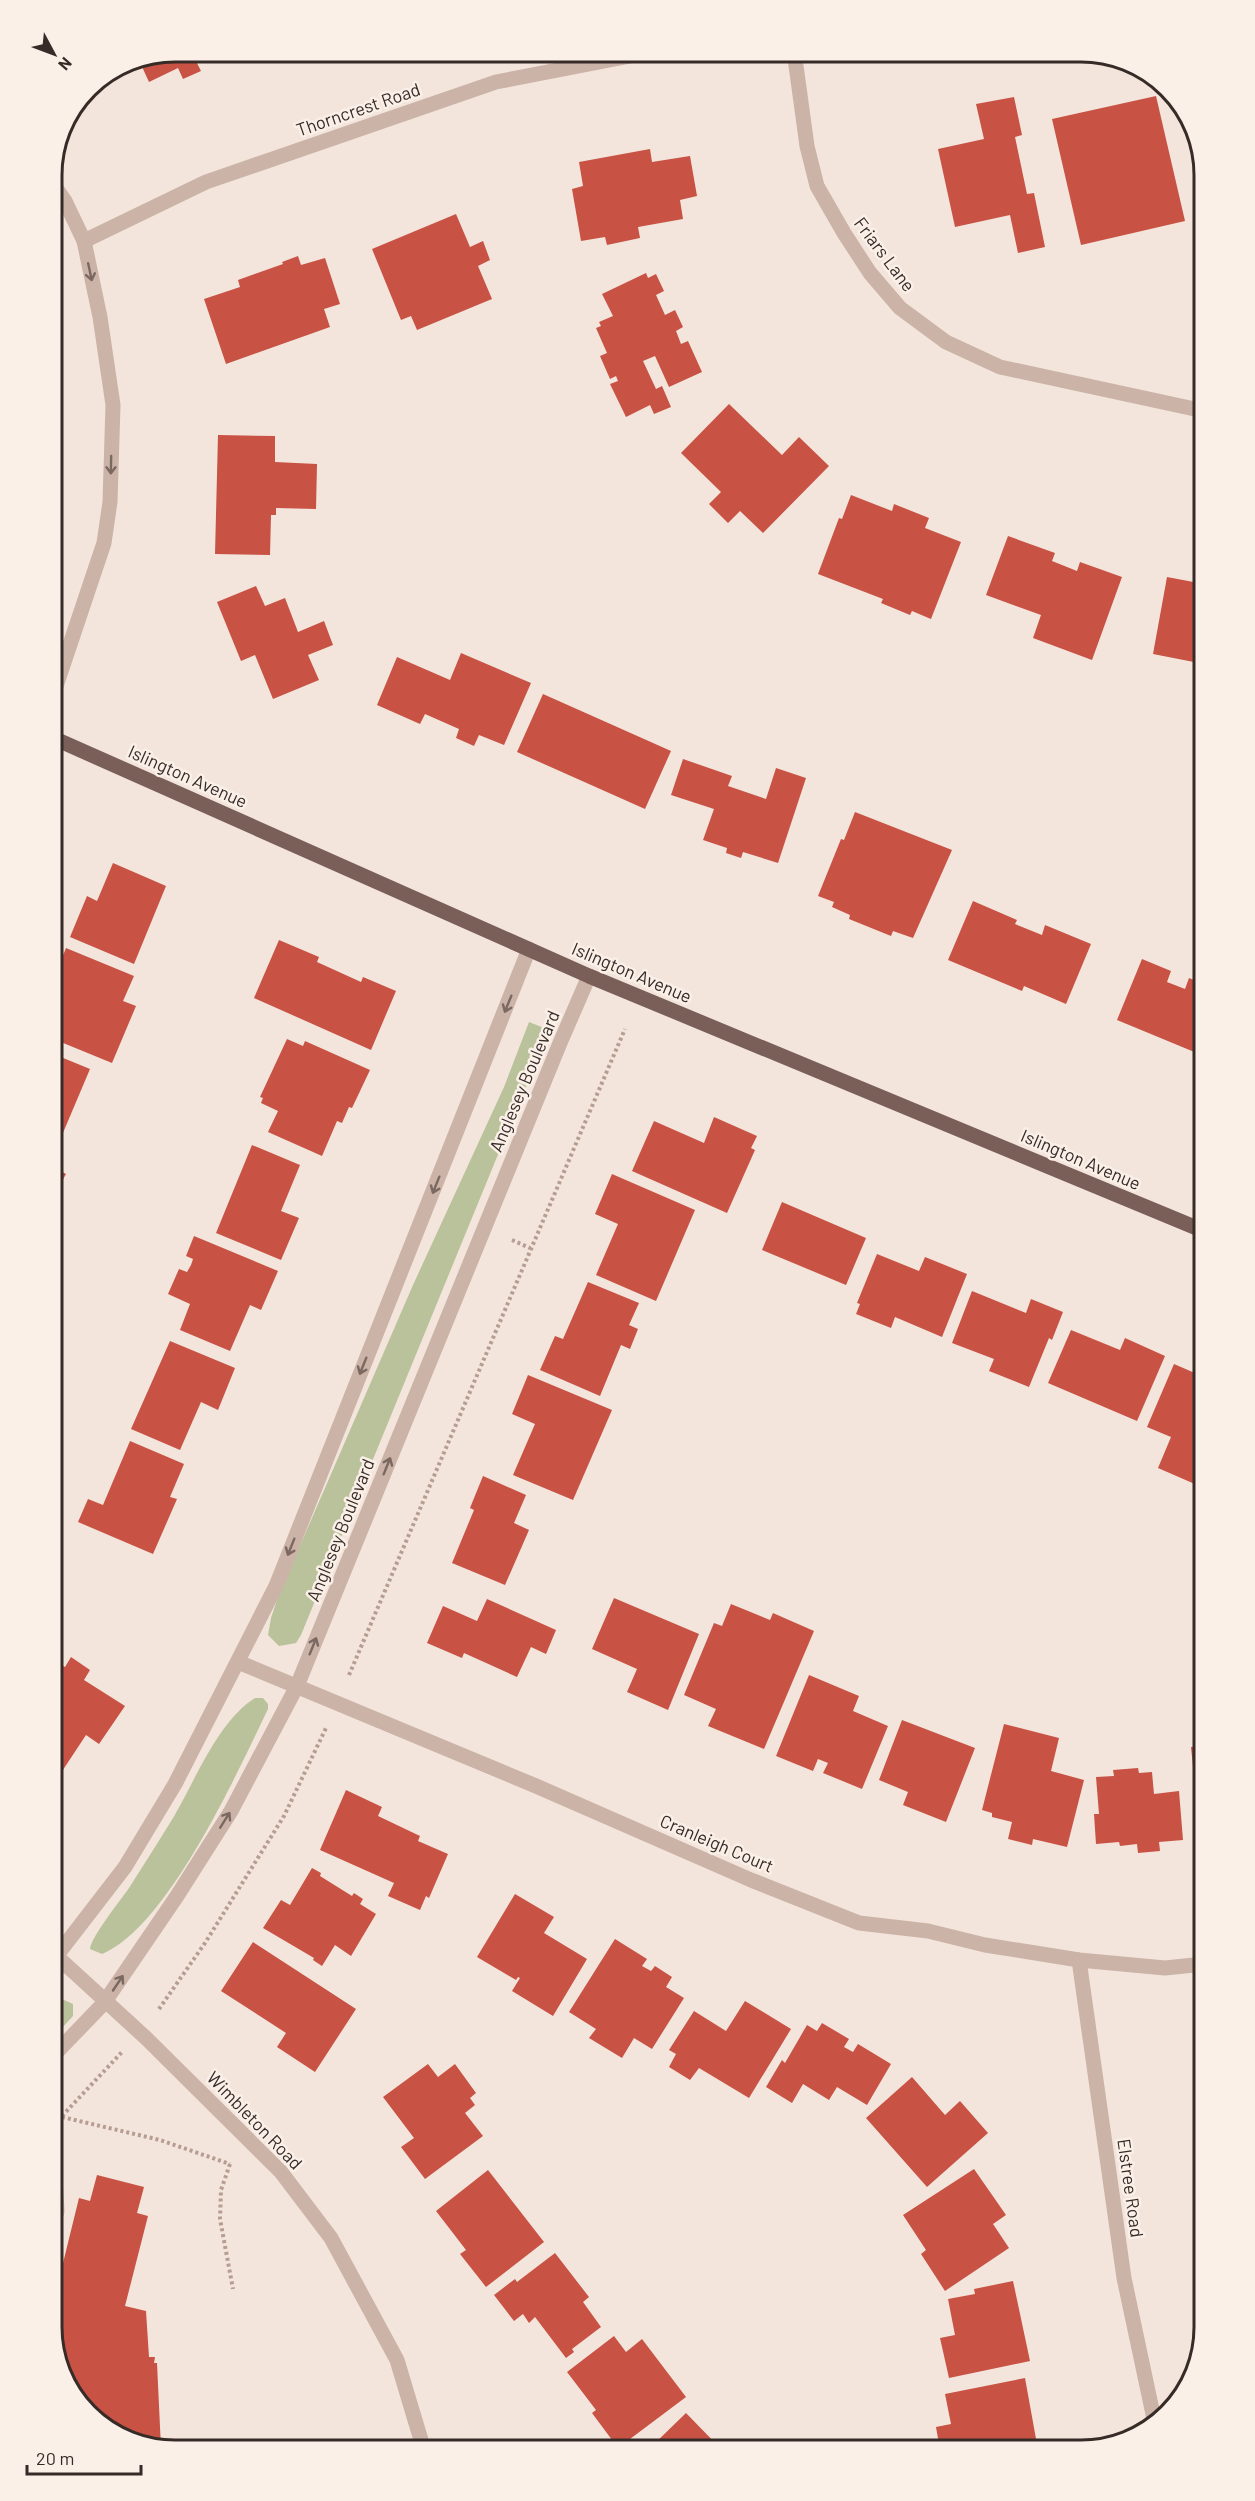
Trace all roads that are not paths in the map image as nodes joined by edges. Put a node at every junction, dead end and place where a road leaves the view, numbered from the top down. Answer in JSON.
{"nodes":[{"id":1,"x":599,"y":62,"type":"edge"},
{"id":2,"x":796,"y":62,"type":"edge"},
{"id":3,"x":62,"y":197,"type":"edge"},
{"id":4,"x":84,"y":241,"type":"junction"},
{"id":5,"x":1194,"y":409,"type":"edge"},
{"id":6,"x":62,"y":668,"type":"edge"},
{"id":7,"x":62,"y":742,"type":"edge"},
{"id":8,"x":529,"y":949,"type":"junction"},
{"id":9,"x":589,"y":976,"type":"junction"},
{"id":10,"x":1194,"y":1227,"type":"edge"},
{"id":11,"x":238,"y":1662,"type":"junction"},
{"id":12,"x":297,"y":1686,"type":"junction"},
{"id":13,"x":62,"y":1945,"type":"edge"},
{"id":14,"x":1079,"y":1960,"type":"junction"},
{"id":15,"x":62,"y":1965,"type":"edge"},
{"id":16,"x":1194,"y":1965,"type":"edge"},
{"id":17,"x":104,"y":2003,"type":"junction"},
{"id":18,"x":62,"y":2047,"type":"edge"},
{"id":19,"x":1153,"y":2413,"type":"edge"},
{"id":20,"x":421,"y":2439,"type":"edge"}],
"edges":[{"from":1,"to":4,"type":"street","name":"Thorncrest Road"},
{"from":2,"to":5,"type":"street","name":"Friars Lane"},
{"from":3,"to":4,"type":"street"},
{"from":4,"to":6,"type":"street","one_way":true},
{"from":7,"to":8,"type":"main road","name":"Islington Avenue"},
{"from":8,"to":9,"type":"main road","name":"Islington Avenue"},
{"from":8,"to":11,"type":"street","one_way":true},
{"from":9,"to":10,"type":"main road","name":"Islington Avenue"},
{"from":12,"to":9,"type":"street","name":"Anglesey Boulevard","one_way":true},
{"from":11,"to":12,"type":"street","name":"Cranleigh Court"},
{"from":11,"to":13,"type":"street"},
{"from":12,"to":14,"type":"street","name":"Cranleigh Court"},
{"from":17,"to":12,"type":"street","name":"Anglesey Boulevard","one_way":true},
{"from":14,"to":16,"type":"street","name":"Cranleigh Court"},
{"from":14,"to":19,"type":"street","name":"Elstree Road"},
{"from":15,"to":17,"type":"street","name":"Wimbleton Road"},
{"from":17,"to":18,"type":"street","name":"Anglesey Boulevard"},
{"from":17,"to":20,"type":"street","name":"Wimbleton Road"}]}
